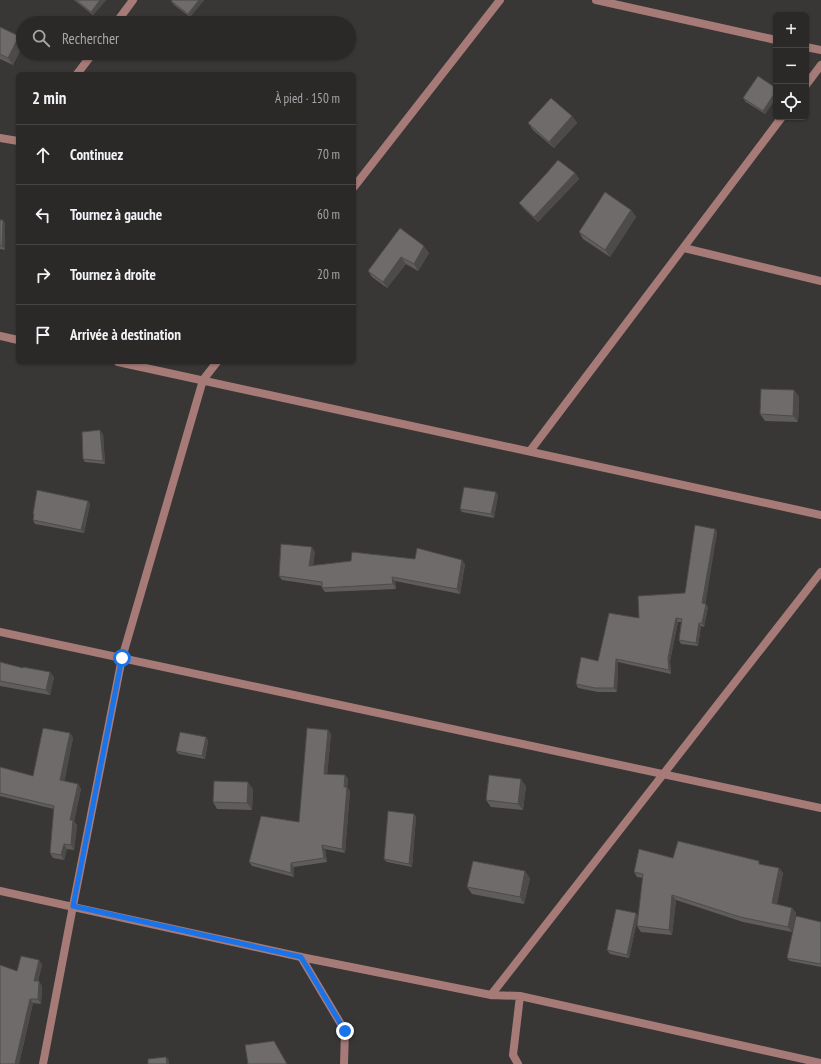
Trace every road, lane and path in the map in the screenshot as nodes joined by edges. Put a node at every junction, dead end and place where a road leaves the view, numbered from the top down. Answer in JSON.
{"nodes":[{"id":1,"x":133,"y":0,"type":"edge"},
{"id":2,"x":500,"y":0,"type":"edge"},
{"id":3,"x":596,"y":0,"type":"edge"},
{"id":4,"x":121,"y":16,"type":"edge"},
{"id":5,"x":773,"y":39,"type":"edge"},
{"id":6,"x":809,"y":48,"type":"edge"},
{"id":7,"x":821,"y":50,"type":"edge"},
{"id":8,"x":88,"y":60,"type":"edge"},
{"id":9,"x":821,"y":66,"type":"edge"},
{"id":10,"x":79,"y":72,"type":"edge"},
{"id":11,"x":807,"y":84,"type":"edge"},
{"id":12,"x":780,"y":120,"type":"edge"},
{"id":13,"x":0,"y":138,"type":"edge"},
{"id":14,"x":16,"y":141,"type":"edge"},
{"id":15,"x":356,"y":184,"type":"edge"},
{"id":16,"x":684,"y":248,"type":"junction"},
{"id":17,"x":821,"y":281,"type":"edge"},
{"id":18,"x":0,"y":336,"type":"edge"},
{"id":19,"x":16,"y":340,"type":"edge"},
{"id":20,"x":127,"y":364,"type":"edge"},
{"id":21,"x":215,"y":364,"type":"edge"},
{"id":22,"x":203,"y":380,"type":"junction"},
{"id":23,"x":530,"y":451,"type":"junction"},
{"id":24,"x":821,"y":515,"type":"edge"},
{"id":25,"x":821,"y":572,"type":"edge"},
{"id":26,"x":0,"y":632,"type":"edge"},
{"id":27,"x":122,"y":658,"type":"junction"},
{"id":28,"x":663,"y":774,"type":"junction"},
{"id":29,"x":821,"y":808,"type":"edge"},
{"id":30,"x":0,"y":891,"type":"edge"},
{"id":31,"x":73,"y":906,"type":"junction"},
{"id":32,"x":301,"y":957,"type":"junction"},
{"id":33,"x":491,"y":995,"type":"junction"},
{"id":34,"x":520,"y":996,"type":"junction"},
{"id":35,"x":821,"y":1063,"type":"edge"},
{"id":36,"x":44,"y":1064,"type":"edge"},
{"id":37,"x":344,"y":1064,"type":"edge"},
{"id":38,"x":518,"y":1064,"type":"edge"}],
"edges":[{"from":1,"to":4,"type":"street"},
{"from":2,"to":15,"type":"street"},
{"from":3,"to":5,"type":"street"},
{"from":6,"to":7,"type":"street"},
{"from":8,"to":10,"type":"street"},
{"from":9,"to":11,"type":"street"},
{"from":12,"to":16,"type":"street"},
{"from":13,"to":14,"type":"street"},
{"from":16,"to":17,"type":"street"},
{"from":16,"to":23,"type":"street"},
{"from":18,"to":19,"type":"street"},
{"from":20,"to":22,"type":"street"},
{"from":21,"to":22,"type":"street"},
{"from":22,"to":23,"type":"street"},
{"from":22,"to":27,"type":"street"},
{"from":23,"to":24,"type":"street"},
{"from":25,"to":28,"type":"street"},
{"from":26,"to":27,"type":"street"},
{"from":27,"to":28,"type":"street"},
{"from":27,"to":31,"type":"street"},
{"from":28,"to":29,"type":"street"},
{"from":28,"to":33,"type":"street"},
{"from":30,"to":31,"type":"street"},
{"from":31,"to":32,"type":"street"},
{"from":31,"to":36,"type":"street"},
{"from":32,"to":33,"type":"street"},
{"from":32,"to":37,"type":"street"},
{"from":33,"to":34,"type":"street"},
{"from":34,"to":35,"type":"street"},
{"from":34,"to":38,"type":"street"}]}
